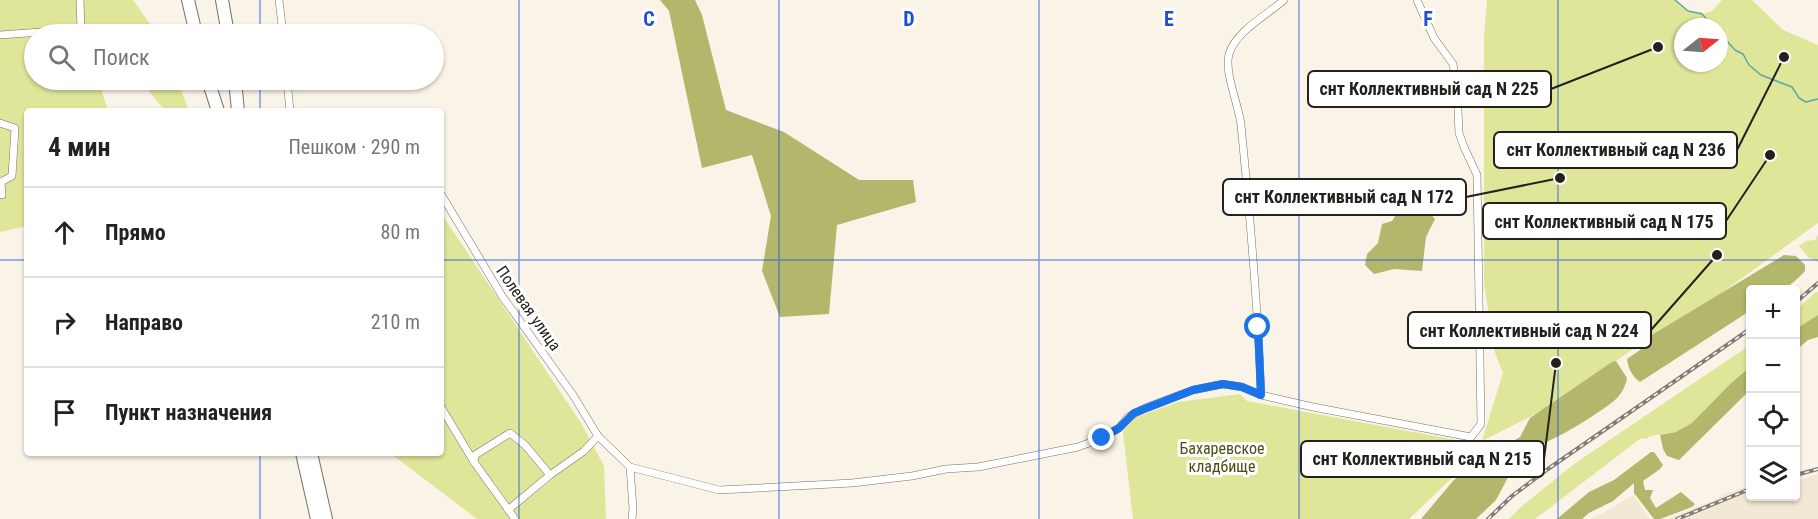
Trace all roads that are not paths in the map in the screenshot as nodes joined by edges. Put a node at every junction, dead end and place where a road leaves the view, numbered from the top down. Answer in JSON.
{"nodes":[{"id":1,"x":80,"y":0,"type":"edge"},
{"id":2,"x":188,"y":0,"type":"edge"},
{"id":3,"x":222,"y":0,"type":"edge"},
{"id":4,"x":228,"y":0,"type":"edge"},
{"id":5,"x":279,"y":0,"type":"edge"},
{"id":6,"x":1284,"y":0,"type":"edge"},
{"id":7,"x":1417,"y":0,"type":"edge"},
{"id":8,"x":81,"y":24,"type":"edge"},
{"id":9,"x":194,"y":24,"type":"edge"},
{"id":10,"x":228,"y":24,"type":"edge"},
{"id":11,"x":230,"y":24,"type":"edge"},
{"id":12,"x":282,"y":24,"type":"edge"},
{"id":13,"x":24,"y":34,"type":"edge"},
{"id":14,"x":0,"y":35,"type":"edge"},
{"id":15,"x":211,"y":90,"type":"edge"},
{"id":16,"x":236,"y":90,"type":"edge"},
{"id":17,"x":288,"y":90,"type":"edge"},
{"id":18,"x":217,"y":108,"type":"edge"},
{"id":19,"x":238,"y":108,"type":"edge"},
{"id":20,"x":290,"y":108,"type":"edge"},
{"id":21,"x":0,"y":123,"type":"edge"},
{"id":22,"x":2,"y":195,"type":"dead end"},
{"id":23,"x":444,"y":199,"type":"edge"},
{"id":24,"x":1261,"y":395,"type":"junction"},
{"id":25,"x":444,"y":412,"type":"edge"},
{"id":26,"x":598,"y":436,"type":"junction"},
{"id":27,"x":303,"y":456,"type":"edge"},
{"id":28,"x":312,"y":456,"type":"edge"},
{"id":29,"x":474,"y":462,"type":"junction"},
{"id":30,"x":630,"y":467,"type":"junction"},
{"id":31,"x":550,"y":475,"type":"junction"},
{"id":32,"x":508,"y":510,"type":"junction"},
{"id":33,"x":317,"y":519,"type":"edge"},
{"id":34,"x":326,"y":519,"type":"edge"},
{"id":35,"x":509,"y":519,"type":"edge"},
{"id":36,"x":515,"y":519,"type":"edge"},
{"id":37,"x":632,"y":519,"type":"edge"}],
"edges":[{"from":1,"to":8,"type":"street"},
{"from":2,"to":9,"type":"highway"},
{"from":3,"to":10,"type":"highway"},
{"from":4,"to":11,"type":"street"},
{"from":5,"to":12,"type":"street"},
{"from":6,"to":24,"type":"street"},
{"from":7,"to":24,"type":"street"},
{"from":13,"to":14,"type":"street"},
{"from":15,"to":18,"type":"highway"},
{"from":16,"to":19,"type":"highway"},
{"from":17,"to":20,"type":"street"},
{"from":21,"to":22,"type":"street"},
{"from":23,"to":26,"type":"street","name":"Полевая улица"},
{"from":24,"to":30,"type":"street"},
{"from":25,"to":29,"type":"street"},
{"from":26,"to":30,"type":"street","name":"Полевая улица"},
{"from":26,"to":31,"type":"street"},
{"from":27,"to":33,"type":"highway"},
{"from":28,"to":34,"type":"highway"},
{"from":29,"to":31,"type":"street"},
{"from":29,"to":32,"type":"street"},
{"from":30,"to":37,"type":"street"},
{"from":31,"to":32,"type":"street"},
{"from":32,"to":35,"type":"street"},
{"from":32,"to":36,"type":"street"}]}
